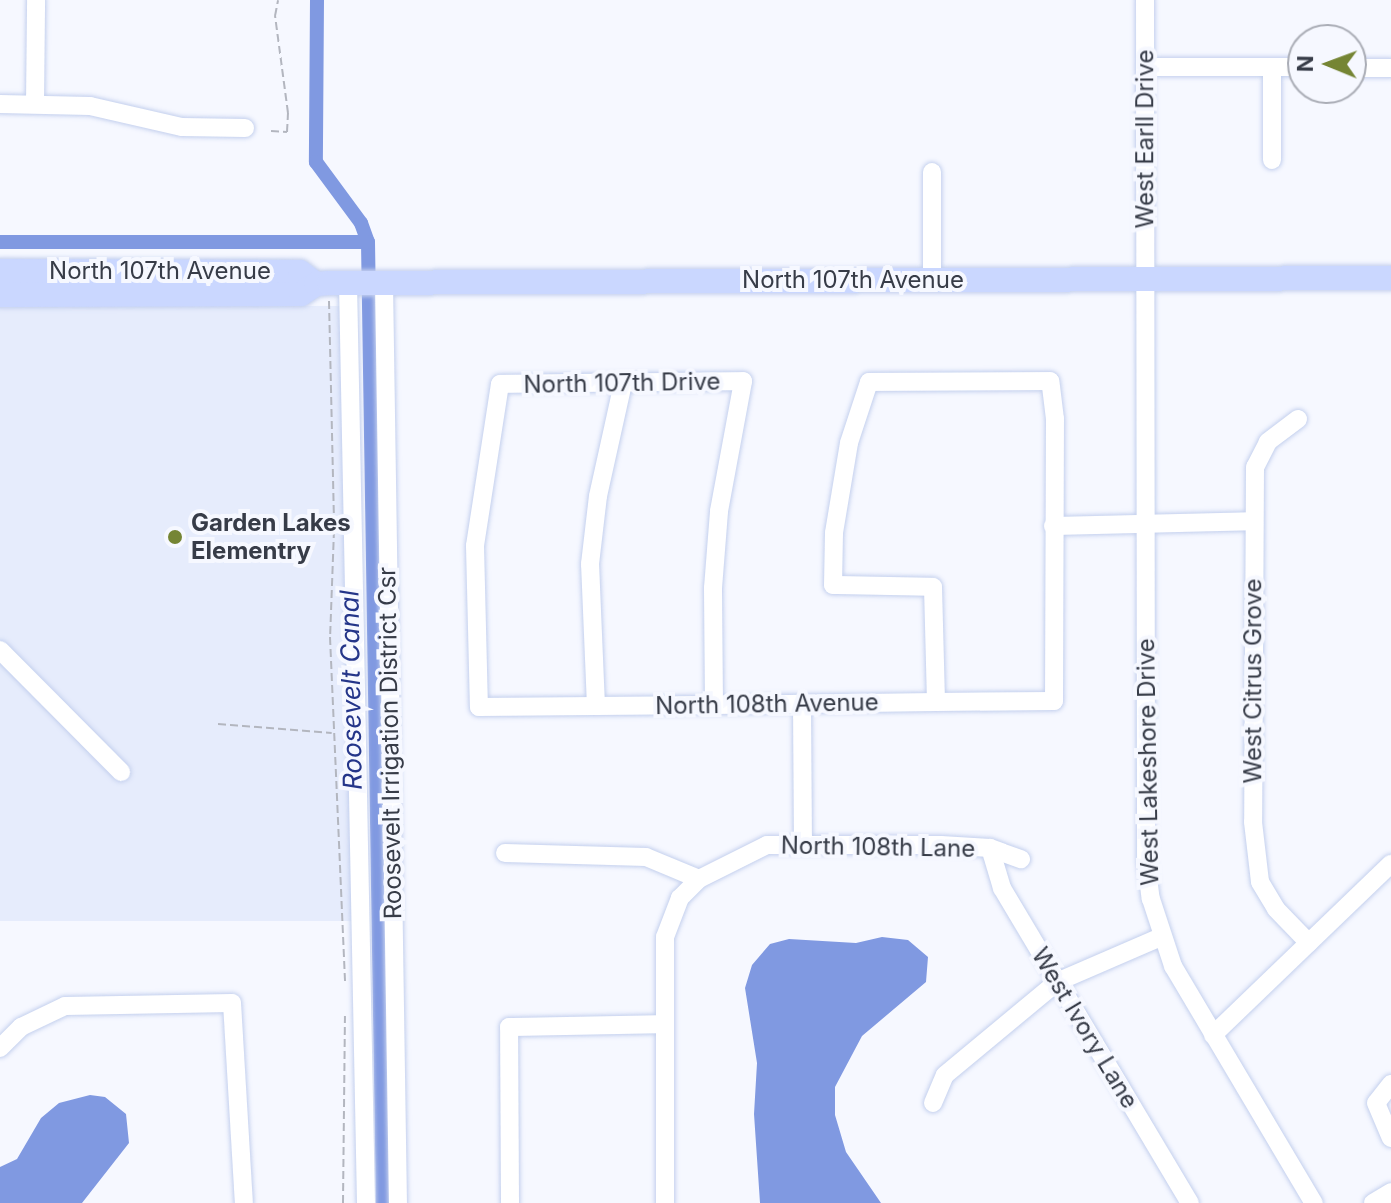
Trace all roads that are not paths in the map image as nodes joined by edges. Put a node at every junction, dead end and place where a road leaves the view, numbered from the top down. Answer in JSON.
{"nodes":[{"id":1,"x":36,"y":0,"type":"edge"},
{"id":2,"x":1145,"y":0,"type":"edge"},
{"id":3,"x":1145,"y":67,"type":"junction"},
{"id":4,"x":1272,"y":67,"type":"junction"},
{"id":5,"x":1287,"y":67,"type":"edge"},
{"id":6,"x":1367,"y":68,"type":"edge"},
{"id":7,"x":1391,"y":68,"type":"edge"},
{"id":8,"x":0,"y":104,"type":"edge"},
{"id":9,"x":35,"y":104,"type":"junction"},
{"id":10,"x":245,"y":128,"type":"dead end"},
{"id":11,"x":1272,"y":160,"type":"dead end"},
{"id":12,"x":932,"y":172,"type":"dead end"},
{"id":13,"x":0,"y":271,"type":"edge"},
{"id":14,"x":1391,"y":278,"type":"edge"},
{"id":15,"x":1145,"y":279,"type":"junction"},
{"id":16,"x":932,"y":280,"type":"junction"},
{"id":17,"x":384,"y":283,"type":"junction"},
{"id":18,"x":336,"y":284,"type":"junction"},
{"id":19,"x":0,"y":295,"type":"edge"},
{"id":20,"x":623,"y":383,"type":"junction"},
{"id":21,"x":1298,"y":419,"type":"dead end"},
{"id":22,"x":1253,"y":521,"type":"junction"},
{"id":23,"x":1144,"y":523,"type":"junction"},
{"id":24,"x":1053,"y":526,"type":"junction"},
{"id":25,"x":0,"y":650,"type":"edge"},
{"id":26,"x":936,"y":702,"type":"junction"},
{"id":27,"x":802,"y":704,"type":"junction"},
{"id":28,"x":714,"y":705,"type":"junction"},
{"id":29,"x":596,"y":706,"type":"junction"},
{"id":30,"x":479,"y":707,"type":"joint"},
{"id":31,"x":121,"y":772,"type":"dead end"},
{"id":32,"x":803,"y":843,"type":"junction"},
{"id":33,"x":990,"y":848,"type":"junction"},
{"id":34,"x":505,"y":853,"type":"dead end"},
{"id":35,"x":1021,"y":859,"type":"dead end"},
{"id":36,"x":1391,"y":864,"type":"edge"},
{"id":37,"x":699,"y":879,"type":"junction"},
{"id":38,"x":1161,"y":937,"type":"junction"},
{"id":39,"x":1309,"y":943,"type":"junction"},
{"id":40,"x":1057,"y":982,"type":"junction"},
{"id":41,"x":662,"y":1024,"type":"junction"},
{"id":42,"x":1213,"y":1035,"type":"junction"},
{"id":43,"x":0,"y":1048,"type":"edge"},
{"id":44,"x":1391,"y":1084,"type":"edge"},
{"id":45,"x":933,"y":1103,"type":"dead end"},
{"id":46,"x":1391,"y":1138,"type":"edge"},
{"id":47,"x":1391,"y":1192,"type":"edge"},
{"id":48,"x":244,"y":1203,"type":"edge"},
{"id":49,"x":366,"y":1203,"type":"edge"},
{"id":50,"x":398,"y":1203,"type":"edge"},
{"id":51,"x":510,"y":1203,"type":"edge"},
{"id":52,"x":665,"y":1203,"type":"edge"},
{"id":53,"x":1190,"y":1203,"type":"edge"},
{"id":54,"x":1314,"y":1203,"type":"edge"},
{"id":55,"x":1373,"y":1203,"type":"edge"}],
"edges":[{"from":1,"to":9,"type":"street"},
{"from":2,"to":3,"type":"street","name":"West Earll Drive"},
{"from":3,"to":4,"type":"street"},
{"from":3,"to":15,"type":"street","name":"West Earll Drive"},
{"from":4,"to":5,"type":"street"},
{"from":4,"to":11,"type":"street"},
{"from":6,"to":7,"type":"street"},
{"from":8,"to":9,"type":"street"},
{"from":9,"to":10,"type":"street"},
{"from":12,"to":16,"type":"street"},
{"from":13,"to":18,"type":"main road","name":"North 107th Avenue"},
{"from":14,"to":15,"type":"main road","name":"North 107th Avenue"},
{"from":15,"to":16,"type":"main road","name":"North 107th Avenue"},
{"from":15,"to":23,"type":"street","name":"West Lakeshore Drive"},
{"from":16,"to":17,"type":"main road","name":"North 107th Avenue"},
{"from":17,"to":18,"type":"main road","name":"North 107th Avenue"},
{"from":17,"to":50,"type":"street","name":"Roosevelt Irrigation District Csr"},
{"from":18,"to":19,"type":"main road","name":"North 107th Avenue"},
{"from":18,"to":49,"type":"street","name":"Roosevelt Irrigation District Csr"},
{"from":20,"to":28,"type":"street","name":"North 107th Drive"},
{"from":20,"to":29,"type":"street"},
{"from":20,"to":30,"type":"street","name":"North 107th Drive"},
{"from":21,"to":22,"type":"street","name":"West Citrus Grove"},
{"from":22,"to":23,"type":"street"},
{"from":22,"to":39,"type":"street","name":"West Citrus Grove"},
{"from":23,"to":24,"type":"street"},
{"from":23,"to":38,"type":"street","name":"West Lakeshore Drive"},
{"from":24,"to":26,"type":"street","name":"North 108th Avenue"},
{"from":24,"to":26,"type":"street"},
{"from":25,"to":31,"type":"street"},
{"from":26,"to":27,"type":"street","name":"North 108th Avenue"},
{"from":27,"to":28,"type":"street","name":"North 108th Avenue"},
{"from":27,"to":32,"type":"street"},
{"from":28,"to":29,"type":"street","name":"North 108th Avenue"},
{"from":29,"to":30,"type":"street","name":"North 108th Avenue"},
{"from":32,"to":33,"type":"street","name":"North 108th Lane"},
{"from":32,"to":37,"type":"street","name":"North 108th Lane"},
{"from":33,"to":35,"type":"street","name":"North 108th Lane"},
{"from":33,"to":40,"type":"street","name":"West Ivory Lane"},
{"from":34,"to":37,"type":"street"},
{"from":36,"to":39,"type":"street"},
{"from":37,"to":41,"type":"street"},
{"from":38,"to":40,"type":"street"},
{"from":38,"to":42,"type":"street","name":"West Lakeshore Drive"},
{"from":39,"to":42,"type":"street"},
{"from":40,"to":45,"type":"street"},
{"from":40,"to":53,"type":"street","name":"West Ivory Lane"},
{"from":41,"to":51,"type":"street"},
{"from":41,"to":52,"type":"street"},
{"from":42,"to":54,"type":"street","name":"West Lakeshore Drive"},
{"from":43,"to":48,"type":"street"},
{"from":44,"to":46,"type":"street"},
{"from":47,"to":55,"type":"street"}]}
